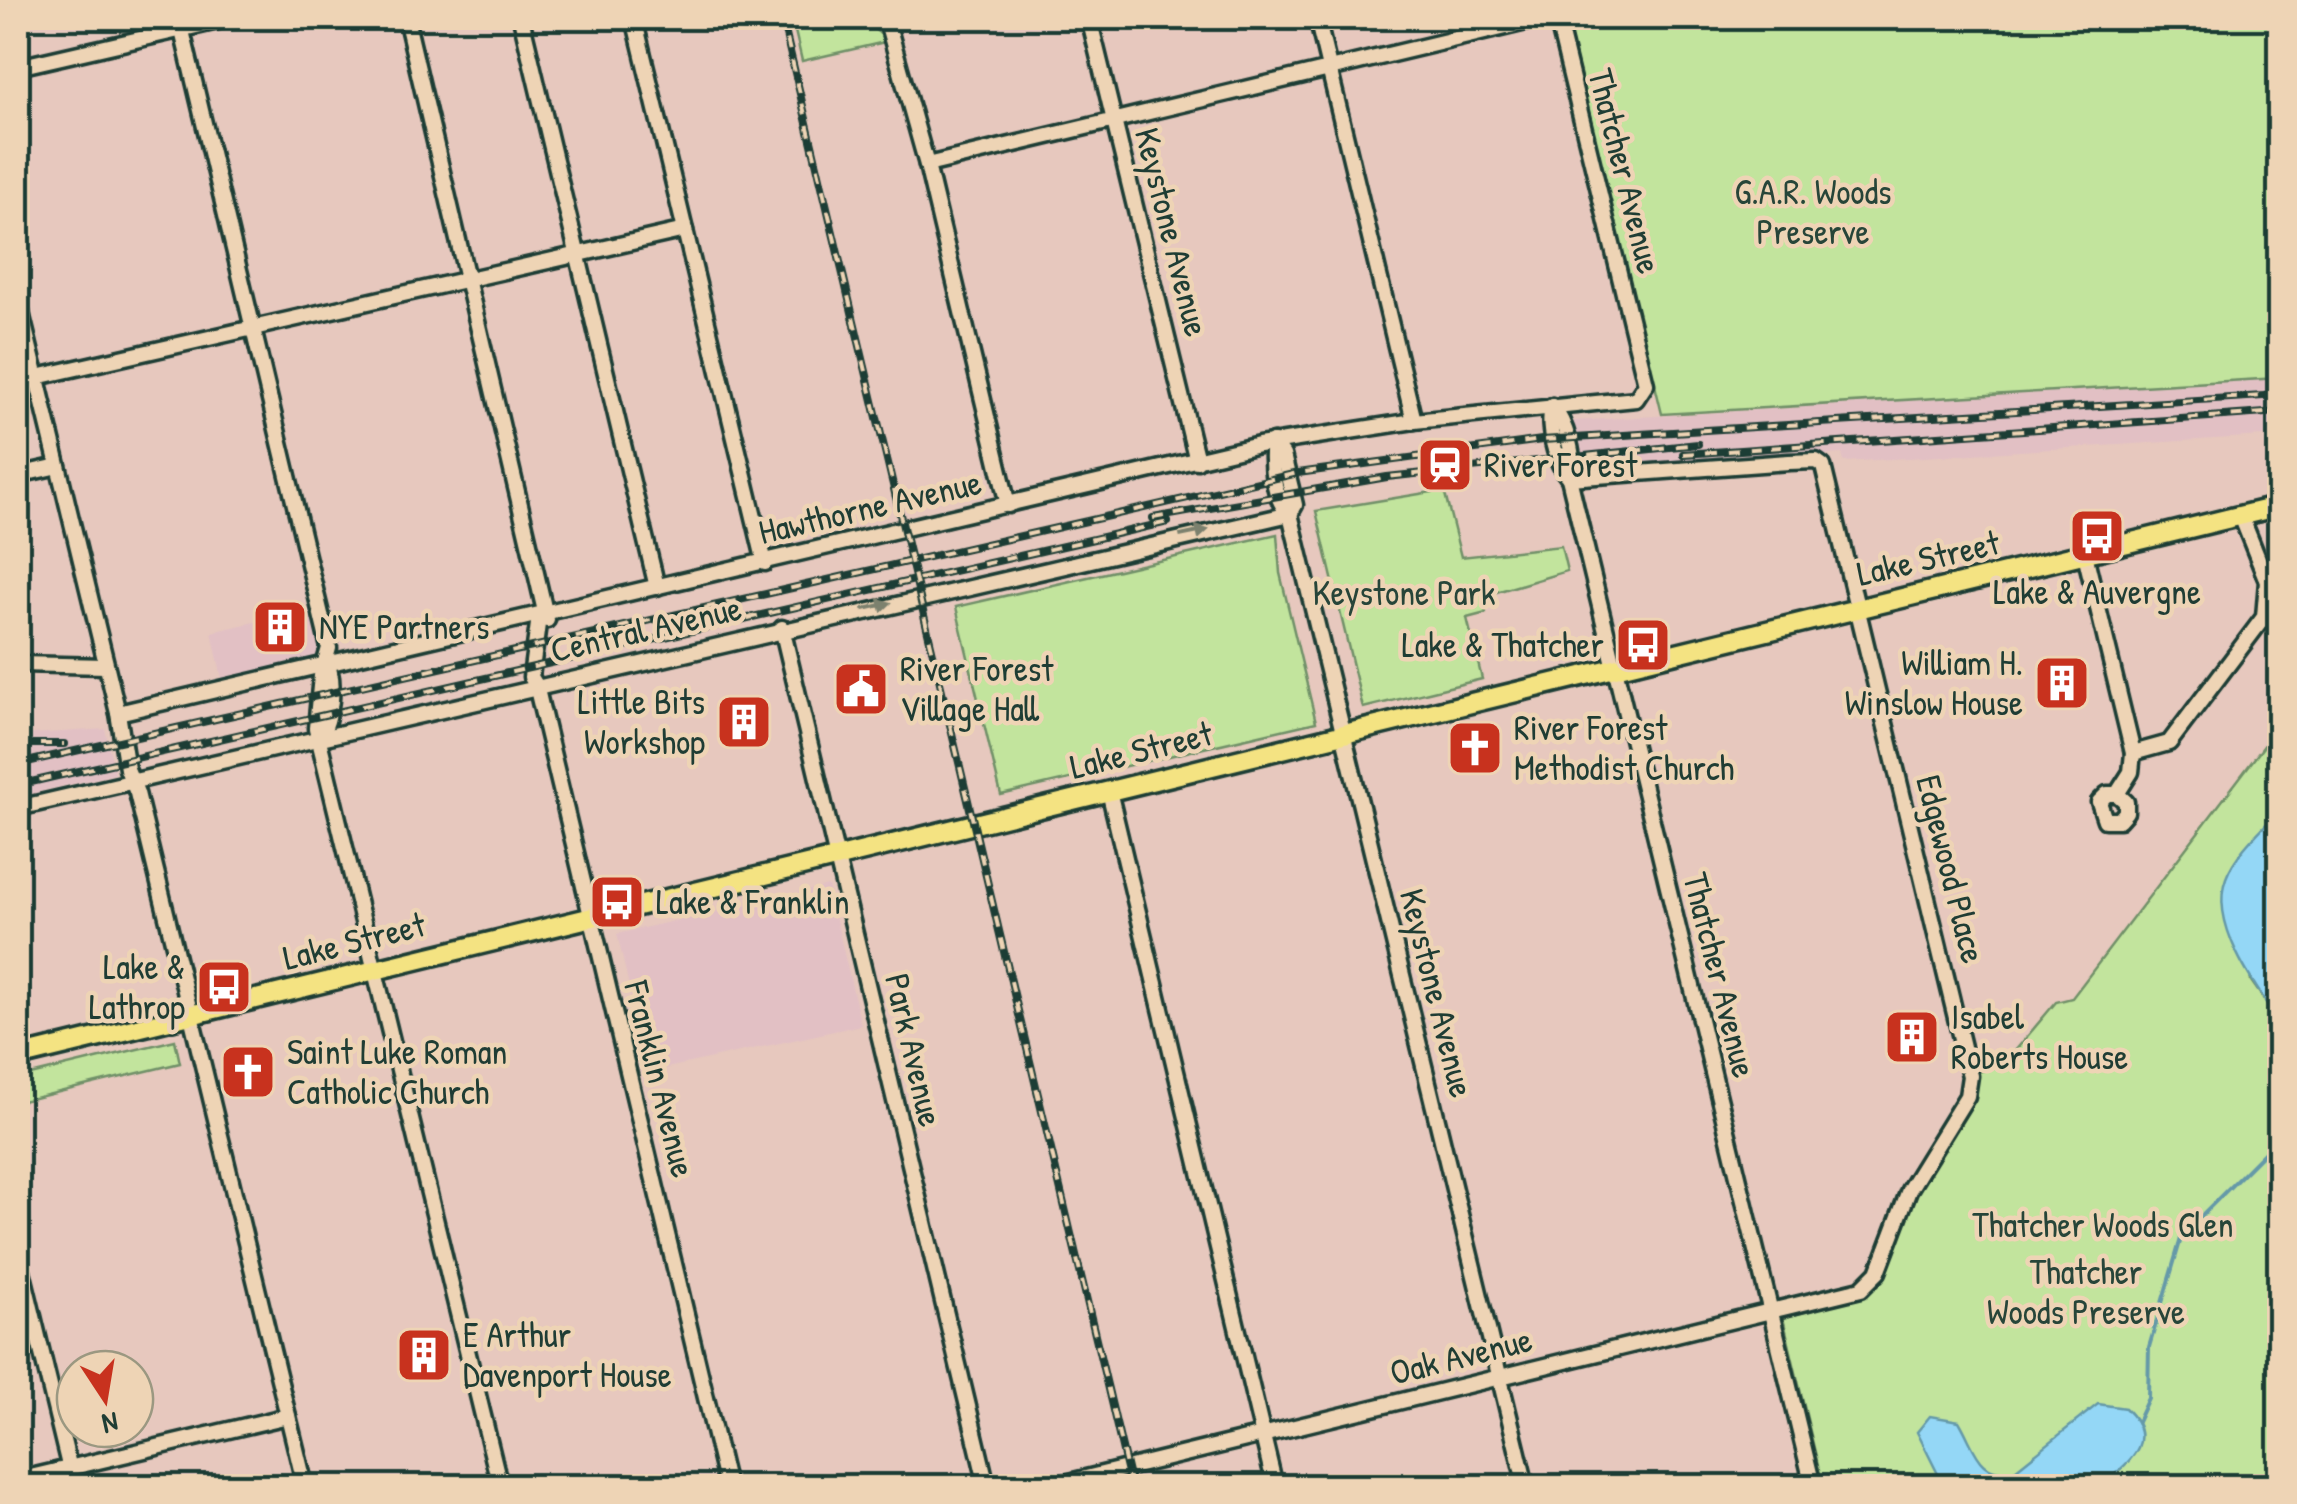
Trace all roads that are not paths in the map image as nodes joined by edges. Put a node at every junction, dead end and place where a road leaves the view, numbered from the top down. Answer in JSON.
{"nodes":[{"id":1,"x":231,"y":18,"type":"edge"},
{"id":2,"x":406,"y":18,"type":"edge"},
{"id":3,"x":521,"y":18,"type":"edge"},
{"id":4,"x":634,"y":18,"type":"edge"},
{"id":5,"x":886,"y":18,"type":"edge"},
{"id":6,"x":1089,"y":18,"type":"edge"},
{"id":7,"x":1317,"y":18,"type":"edge"},
{"id":8,"x":1542,"y":18,"type":"edge"},
{"id":9,"x":1557,"y":18,"type":"edge"},
{"id":10,"x":180,"y":23,"type":"edge"},
{"id":11,"x":18,"y":67,"type":"edge"},
{"id":12,"x":1329,"y":69,"type":"junction"},
{"id":13,"x":1114,"y":120,"type":"junction"},
{"id":14,"x":927,"y":165,"type":"junction"},
{"id":15,"x":685,"y":230,"type":"junction"},
{"id":16,"x":577,"y":255,"type":"junction"},
{"id":17,"x":469,"y":280,"type":"junction"},
{"id":18,"x":18,"y":300,"type":"edge"},
{"id":19,"x":255,"y":328,"type":"junction"},
{"id":20,"x":37,"y":377,"type":"junction"},
{"id":21,"x":1641,"y":396,"type":"joint"},
{"id":22,"x":1552,"y":406,"type":"junction"},
{"id":23,"x":1414,"y":421,"type":"junction"},
{"id":24,"x":1273,"y":442,"type":"junction"},
{"id":25,"x":1197,"y":461,"type":"junction"},
{"id":26,"x":58,"y":466,"type":"junction"},
{"id":27,"x":18,"y":475,"type":"edge"},
{"id":28,"x":1570,"y":478,"type":"junction"},
{"id":29,"x":1008,"y":505,"type":"junction"},
{"id":30,"x":2280,"y":506,"type":"edge"},
{"id":31,"x":1290,"y":514,"type":"junction"},
{"id":32,"x":2242,"y":516,"type":"junction"},
{"id":33,"x":2084,"y":554,"type":"junction"},
{"id":34,"x":764,"y":563,"type":"junction"},
{"id":35,"x":657,"y":587,"type":"junction"},
{"id":36,"x":1857,"y":608,"type":"junction"},
{"id":37,"x":544,"y":613,"type":"junction"},
{"id":38,"x":782,"y":628,"type":"junction"},
{"id":39,"x":327,"y":663,"type":"junction"},
{"id":40,"x":18,"y":664,"type":"edge"},
{"id":41,"x":106,"y":666,"type":"junction"},
{"id":42,"x":1615,"y":666,"type":"junction"},
{"id":43,"x":536,"y":685,"type":"junction"},
{"id":44,"x":118,"y":713,"type":"junction"},
{"id":45,"x":1344,"y":733,"type":"junction"},
{"id":46,"x":320,"y":736,"type":"junction"},
{"id":47,"x":2133,"y":752,"type":"junction"},
{"id":48,"x":134,"y":782,"type":"junction"},
{"id":49,"x":1109,"y":792,"type":"junction"},
{"id":50,"x":2117,"y":794,"type":"dead end"},
{"id":51,"x":18,"y":808,"type":"edge"},
{"id":52,"x":838,"y":857,"type":"junction"},
{"id":53,"x":590,"y":917,"type":"junction"},
{"id":54,"x":376,"y":970,"type":"junction"},
{"id":55,"x":190,"y":1014,"type":"junction"},
{"id":56,"x":18,"y":1056,"type":"edge"},
{"id":57,"x":18,"y":1254,"type":"edge"},
{"id":58,"x":1878,"y":1272,"type":"joint"},
{"id":59,"x":1770,"y":1311,"type":"junction"},
{"id":60,"x":1499,"y":1377,"type":"junction"},
{"id":61,"x":288,"y":1416,"type":"junction"},
{"id":62,"x":1263,"y":1435,"type":"junction"},
{"id":63,"x":70,"y":1467,"type":"junction"},
{"id":64,"x":18,"y":1480,"type":"edge"},
{"id":65,"x":74,"y":1486,"type":"edge"},
{"id":66,"x":304,"y":1486,"type":"edge"},
{"id":67,"x":500,"y":1486,"type":"edge"},
{"id":68,"x":728,"y":1486,"type":"edge"},
{"id":69,"x":987,"y":1486,"type":"edge"},
{"id":70,"x":1052,"y":1486,"type":"edge"},
{"id":71,"x":1275,"y":1486,"type":"edge"},
{"id":72,"x":1526,"y":1486,"type":"edge"},
{"id":73,"x":1813,"y":1486,"type":"edge"}],
"edges":[{"from":1,"to":10,"type":"street"},
{"from":2,"to":17,"type":"street","name":"Franklin Avenue"},
{"from":3,"to":16,"type":"street"},
{"from":4,"to":15,"type":"street"},
{"from":5,"to":14,"type":"street"},
{"from":6,"to":13,"type":"street","name":"Keystone Avenue"},
{"from":7,"to":12,"type":"street"},
{"from":8,"to":12,"type":"street"},
{"from":9,"to":21,"type":"street","name":"Thatcher Avenue"},
{"from":10,"to":11,"type":"street"},
{"from":10,"to":19,"type":"street"},
{"from":12,"to":13,"type":"street"},
{"from":12,"to":23,"type":"street"},
{"from":13,"to":14,"type":"street"},
{"from":13,"to":25,"type":"street","name":"Keystone Avenue"},
{"from":14,"to":29,"type":"street"},
{"from":15,"to":16,"type":"street"},
{"from":15,"to":34,"type":"street"},
{"from":16,"to":17,"type":"street"},
{"from":16,"to":35,"type":"street"},
{"from":17,"to":19,"type":"street"},
{"from":17,"to":37,"type":"street","name":"Franklin Avenue"},
{"from":18,"to":20,"type":"street"},
{"from":19,"to":20,"type":"street"},
{"from":19,"to":39,"type":"street"},
{"from":20,"to":26,"type":"street"},
{"from":21,"to":22,"type":"street","name":"Hawthorne Avenue"},
{"from":22,"to":23,"type":"street","name":"Hawthorne Avenue"},
{"from":22,"to":28,"type":"street","name":"Thatcher Avenue"},
{"from":23,"to":24,"type":"street","name":"Hawthorne Avenue"},
{"from":24,"to":25,"type":"street","name":"Hawthorne Avenue"},
{"from":24,"to":31,"type":"street","name":"Keystone Avenue"},
{"from":25,"to":29,"type":"street","name":"Hawthorne Avenue"},
{"from":26,"to":27,"type":"street"},
{"from":26,"to":41,"type":"street"},
{"from":28,"to":36,"type":"street","name":"Edgewood Place"},
{"from":28,"to":42,"type":"street","name":"Thatcher Avenue"},
{"from":29,"to":34,"type":"street","name":"Hawthorne Avenue"},
{"from":30,"to":32,"type":"main road","name":"Lake Street"},
{"from":38,"to":31,"type":"street","name":"Central Avenue","one_way":true},
{"from":31,"to":45,"type":"street","name":"Keystone Avenue"},
{"from":32,"to":33,"type":"main road","name":"Lake Street"},
{"from":32,"to":47,"type":"street"},
{"from":33,"to":36,"type":"main road","name":"Lake Street"},
{"from":33,"to":47,"type":"street"},
{"from":34,"to":35,"type":"street","name":"Hawthorne Avenue"},
{"from":35,"to":37,"type":"street","name":"Hawthorne Avenue"},
{"from":36,"to":42,"type":"main road","name":"Lake Street"},
{"from":36,"to":58,"type":"street","name":"Edgewood Place"},
{"from":37,"to":39,"type":"street","name":"Hawthorne Avenue"},
{"from":37,"to":43,"type":"street","name":"Franklin Avenue"},
{"from":38,"to":43,"type":"street","name":"Central Avenue"},
{"from":38,"to":52,"type":"street","name":"Park Avenue"},
{"from":39,"to":44,"type":"street","name":"Hawthorne Avenue"},
{"from":39,"to":46,"type":"street"},
{"from":40,"to":41,"type":"street"},
{"from":41,"to":44,"type":"street"},
{"from":42,"to":45,"type":"main road","name":"Lake Street"},
{"from":42,"to":59,"type":"street","name":"Thatcher Avenue"},
{"from":43,"to":46,"type":"street","name":"Central Avenue"},
{"from":43,"to":53,"type":"street","name":"Franklin Avenue"},
{"from":44,"to":48,"type":"street"},
{"from":45,"to":49,"type":"main road","name":"Lake Street"},
{"from":45,"to":60,"type":"street","name":"Keystone Avenue"},
{"from":46,"to":48,"type":"street","name":"Central Avenue"},
{"from":46,"to":54,"type":"street"},
{"from":47,"to":50,"type":"street"},
{"from":48,"to":51,"type":"street","name":"Central Avenue"},
{"from":48,"to":55,"type":"street"},
{"from":49,"to":52,"type":"main road","name":"Lake Street"},
{"from":49,"to":62,"type":"street"},
{"from":52,"to":53,"type":"main road","name":"Lake Street"},
{"from":52,"to":69,"type":"street","name":"Park Avenue"},
{"from":53,"to":54,"type":"main road","name":"Lake Street"},
{"from":53,"to":68,"type":"street","name":"Franklin Avenue"},
{"from":54,"to":55,"type":"main road","name":"Lake Street"},
{"from":54,"to":67,"type":"street"},
{"from":55,"to":56,"type":"main road","name":"Lake Street"},
{"from":55,"to":61,"type":"street"},
{"from":57,"to":63,"type":"street"},
{"from":58,"to":59,"type":"street","name":"Oak Avenue"},
{"from":59,"to":60,"type":"street","name":"Oak Avenue"},
{"from":59,"to":73,"type":"street","name":"Thatcher Avenue"},
{"from":60,"to":62,"type":"street","name":"Oak Avenue"},
{"from":60,"to":72,"type":"street","name":"Keystone Avenue"},
{"from":61,"to":63,"type":"street"},
{"from":61,"to":66,"type":"street"},
{"from":62,"to":70,"type":"street","name":"Oak Avenue"},
{"from":62,"to":71,"type":"street"},
{"from":63,"to":64,"type":"street"},
{"from":63,"to":65,"type":"street"}]}
